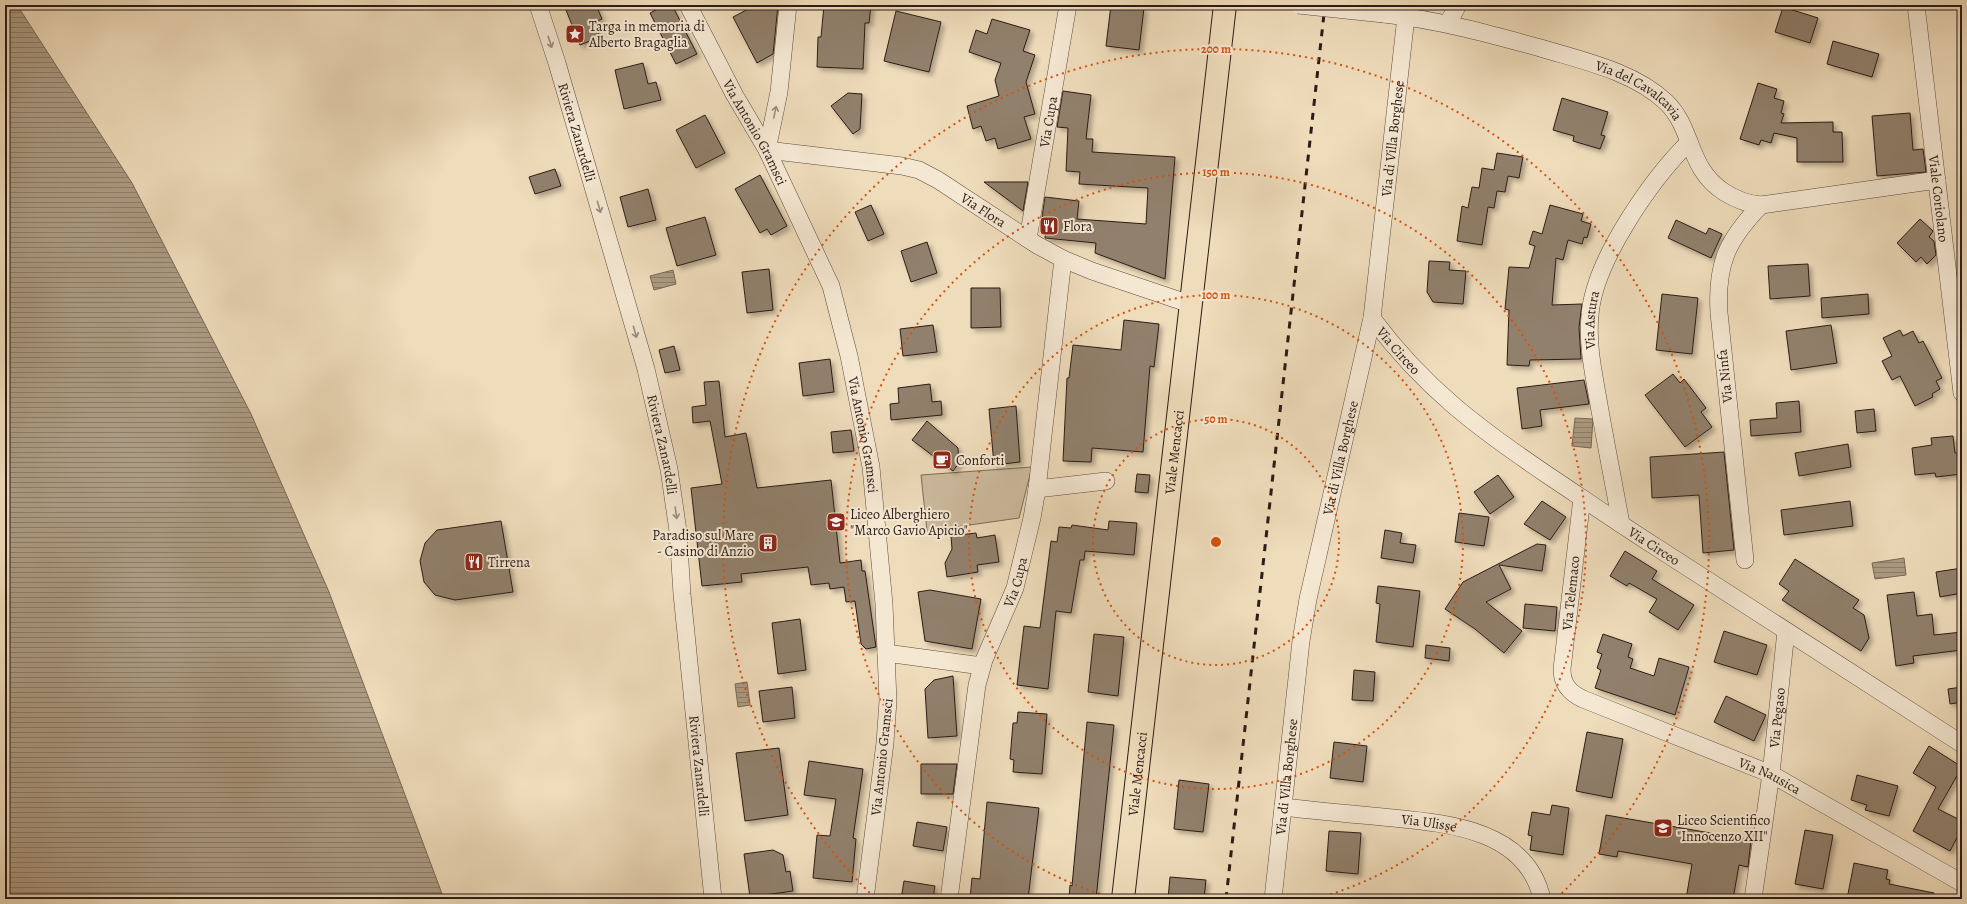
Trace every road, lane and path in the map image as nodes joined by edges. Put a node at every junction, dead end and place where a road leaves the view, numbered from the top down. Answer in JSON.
{"nodes":[{"id":1,"x":538,"y":5,"type":"edge"},
{"id":2,"x":688,"y":5,"type":"edge"},
{"id":3,"x":788,"y":5,"type":"edge"},
{"id":4,"x":1068,"y":5,"type":"edge"},
{"id":5,"x":1224,"y":5,"type":"edge"},
{"id":6,"x":1298,"y":5,"type":"edge"},
{"id":7,"x":1458,"y":5,"type":"edge"},
{"id":8,"x":1916,"y":5,"type":"edge"},
{"id":9,"x":1406,"y":17,"type":"junction"},
{"id":10,"x":1448,"y":23,"type":"junction"},
{"id":11,"x":1689,"y":142,"type":"junction"},
{"id":12,"x":767,"y":150,"type":"junction"},
{"id":13,"x":1937,"y":180,"type":"junction"},
{"id":14,"x":1761,"y":205,"type":"junction"},
{"id":15,"x":1028,"y":239,"type":"junction"},
{"id":16,"x":1063,"y":259,"type":"junction"},
{"id":17,"x":1190,"y":304,"type":"junction"},
{"id":18,"x":1372,"y":318,"type":"junction"},
{"id":19,"x":1962,"y":393,"type":"edge"},
{"id":20,"x":1106,"y":482,"type":"dead end"},
{"id":21,"x":1037,"y":489,"type":"junction"},
{"id":22,"x":1582,"y":498,"type":"junction"},
{"id":23,"x":1621,"y":524,"type":"junction"},
{"id":24,"x":1745,"y":560,"type":"dead end"},
{"id":25,"x":1786,"y":631,"type":"junction"},
{"id":26,"x":886,"y":653,"type":"junction"},
{"id":27,"x":982,"y":666,"type":"junction"},
{"id":28,"x":1567,"y":688,"type":"joint"},
{"id":29,"x":1962,"y":744,"type":"edge"},
{"id":30,"x":1772,"y":774,"type":"junction"},
{"id":31,"x":1283,"y":807,"type":"junction"},
{"id":32,"x":1962,"y":883,"type":"edge"},
{"id":33,"x":713,"y":899,"type":"edge"},
{"id":34,"x":865,"y":899,"type":"edge"},
{"id":35,"x":949,"y":899,"type":"edge"},
{"id":36,"x":1123,"y":899,"type":"edge"},
{"id":37,"x":1273,"y":899,"type":"edge"},
{"id":38,"x":1542,"y":899,"type":"edge"},
{"id":39,"x":1753,"y":899,"type":"edge"}],
"edges":[{"from":1,"to":33,"type":"street","name":"Riviera Zanardelli","one_way":true},
{"from":2,"to":12,"type":"street","name":"Via Antonio Gramsci"},
{"from":12,"to":3,"type":"street","one_way":true},
{"from":4,"to":15,"type":"street","name":"Via Cupa"},
{"from":5,"to":17,"type":"main road","name":"Viale Mencacci"},
{"from":6,"to":9,"type":"street","name":"Via del Cavalcavia","bridge":true},
{"from":7,"to":10,"type":"street"},
{"from":8,"to":13,"type":"street","name":"Viale Coriolano"},
{"from":9,"to":10,"type":"street","name":"Via del Cavalcavia"},
{"from":9,"to":18,"type":"street","name":"Via di Villa Borghese"},
{"from":10,"to":11,"type":"street","name":"Via del Cavalcavia"},
{"from":11,"to":14,"type":"street","name":"Via del Cavalcavia"},
{"from":11,"to":23,"type":"street","name":"Via Astura"},
{"from":12,"to":15,"type":"street","name":"Via Flora"},
{"from":12,"to":26,"type":"street","name":"Via Antonio Gramsci"},
{"from":13,"to":14,"type":"street","name":"Via del Cavalcavia"},
{"from":13,"to":19,"type":"street","name":"Viale Coriolano"},
{"from":14,"to":24,"type":"street","name":"Via Ninfa"},
{"from":15,"to":16,"type":"street","name":"Via Flora"},
{"from":16,"to":17,"type":"street","name":"Via Flora"},
{"from":16,"to":21,"type":"street","name":"Via Cupa"},
{"from":17,"to":36,"type":"main road","name":"Viale Mencacci"},
{"from":18,"to":22,"type":"street","name":"Via Circeo"},
{"from":18,"to":31,"type":"street","name":"Via di Villa Borghese"},
{"from":20,"to":21,"type":"street"},
{"from":21,"to":27,"type":"street","name":"Via Cupa"},
{"from":22,"to":23,"type":"street","name":"Via Circeo"},
{"from":22,"to":28,"type":"street","name":"Via Telemaco"},
{"from":23,"to":25,"type":"street","name":"Via Circeo"},
{"from":25,"to":29,"type":"street","name":"Via Circeo"},
{"from":25,"to":30,"type":"street","name":"Via Pegaso"},
{"from":26,"to":27,"type":"street"},
{"from":26,"to":34,"type":"street","name":"Via Antonio Gramsci"},
{"from":27,"to":35,"type":"street","name":"Via Cupa"},
{"from":28,"to":30,"type":"street","name":"Via Nausica"},
{"from":30,"to":32,"type":"street","name":"Via Nausica"},
{"from":30,"to":39,"type":"street","name":"Via Pegaso"},
{"from":31,"to":37,"type":"street","name":"Via di Villa Borghese"},
{"from":31,"to":38,"type":"street","name":"Via Ulisse"}]}
